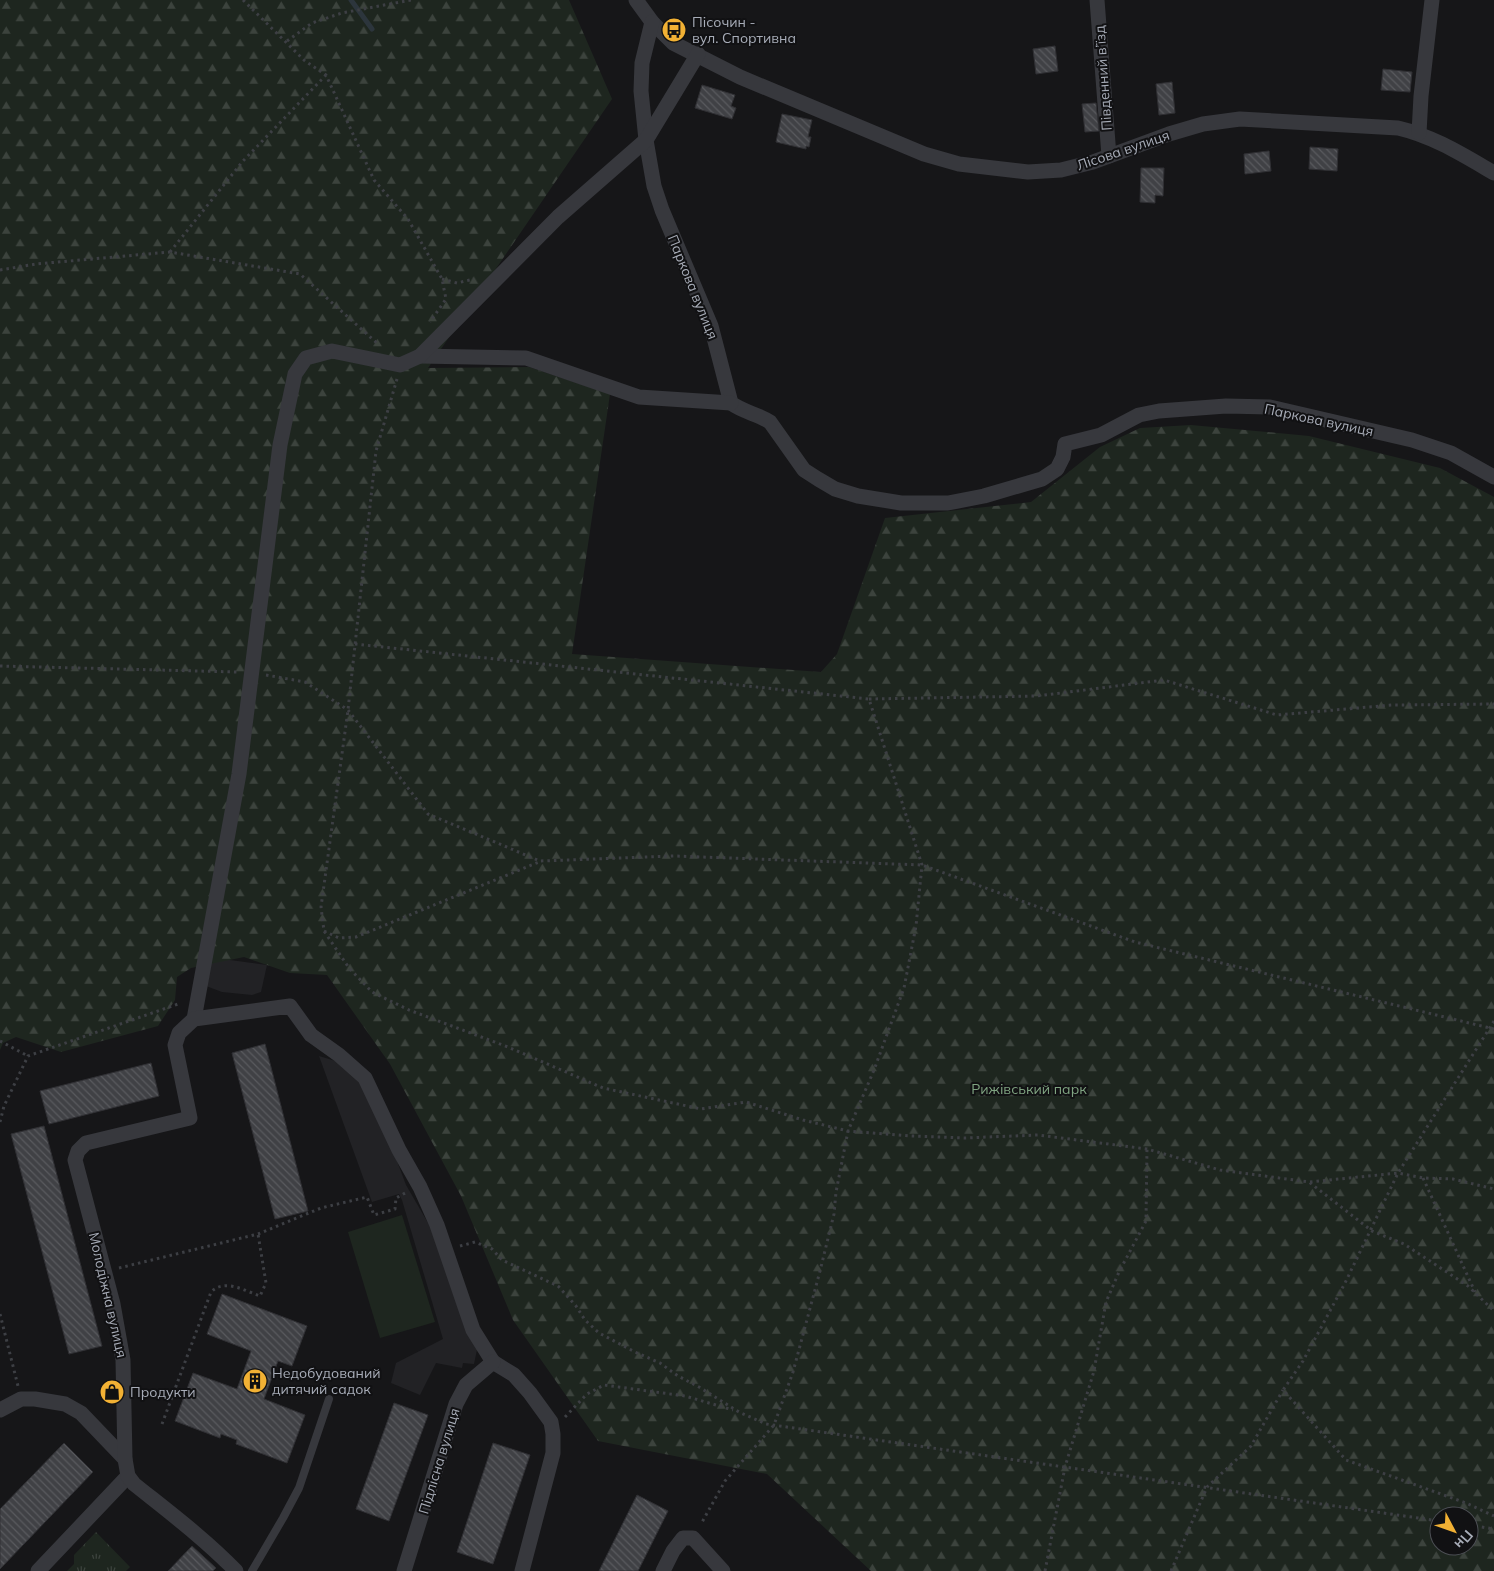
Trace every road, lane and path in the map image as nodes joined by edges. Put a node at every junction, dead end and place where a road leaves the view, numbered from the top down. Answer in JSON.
{"nodes":[{"id":1,"x":242,"y":0,"type":"edge"},
{"id":2,"x":411,"y":0,"type":"edge"},
{"id":3,"x":636,"y":0,"type":"edge"},
{"id":4,"x":1097,"y":0,"type":"edge"},
{"id":5,"x":1432,"y":0,"type":"edge"},
{"id":6,"x":652,"y":22,"type":"junction"},
{"id":7,"x":287,"y":41,"type":"junction"},
{"id":8,"x":698,"y":54,"type":"junction"},
{"id":9,"x":326,"y":75,"type":"junction"},
{"id":10,"x":1418,"y":133,"type":"junction"},
{"id":11,"x":646,"y":140,"type":"junction"},
{"id":12,"x":1109,"y":156,"type":"junction"},
{"id":13,"x":1494,"y":173,"type":"edge"},
{"id":14,"x":170,"y":252,"type":"junction"},
{"id":15,"x":0,"y":270,"type":"edge"},
{"id":16,"x":426,"y":326,"type":"dead end"},
{"id":17,"x":379,"y":345,"type":"dead end"},
{"id":18,"x":420,"y":356,"type":"junction"},
{"id":19,"x":400,"y":365,"type":"junction"},
{"id":20,"x":730,"y":403,"type":"junction"},
{"id":21,"x":1494,"y":477,"type":"edge"},
{"id":22,"x":355,"y":644,"type":"junction"},
{"id":23,"x":0,"y":666,"type":"edge"},
{"id":24,"x":252,"y":673,"type":"junction"},
{"id":25,"x":869,"y":699,"type":"junction"},
{"id":26,"x":1494,"y":704,"type":"edge"},
{"id":27,"x":348,"y":710,"type":"junction"},
{"id":28,"x":540,"y":861,"type":"junction"},
{"id":29,"x":922,"y":865,"type":"junction"},
{"id":30,"x":324,"y":931,"type":"junction"},
{"id":31,"x":198,"y":997,"type":"junction"},
{"id":32,"x":194,"y":1019,"type":"junction"},
{"id":33,"x":1494,"y":1022,"type":"edge"},
{"id":34,"x":1489,"y":1028,"type":"junction"},
{"id":35,"x":1494,"y":1029,"type":"edge"},
{"id":36,"x":0,"y":1041,"type":"edge"},
{"id":37,"x":28,"y":1056,"type":"junction"},
{"id":38,"x":0,"y":1122,"type":"edge"},
{"id":39,"x":848,"y":1131,"type":"junction"},
{"id":40,"x":1147,"y":1149,"type":"junction"},
{"id":41,"x":1398,"y":1173,"type":"junction"},
{"id":42,"x":1423,"y":1178,"type":"junction"},
{"id":43,"x":1309,"y":1182,"type":"junction"},
{"id":44,"x":1494,"y":1189,"type":"edge"},
{"id":45,"x":396,"y":1198,"type":"dead end"},
{"id":46,"x":1372,"y":1231,"type":"junction"},
{"id":47,"x":258,"y":1234,"type":"junction"},
{"id":48,"x":444,"y":1247,"type":"junction"},
{"id":49,"x":104,"y":1272,"type":"junction"},
{"id":50,"x":1476,"y":1295,"type":"junction"},
{"id":51,"x":1494,"y":1311,"type":"edge"},
{"id":52,"x":0,"y":1314,"type":"edge"},
{"id":53,"x":493,"y":1362,"type":"junction"},
{"id":54,"x":1284,"y":1390,"type":"junction"},
{"id":55,"x":21,"y":1399,"type":"junction"},
{"id":56,"x":329,"y":1399,"type":"dead end"},
{"id":57,"x":0,"y":1410,"type":"edge"},
{"id":58,"x":739,"y":1412,"type":"junction"},
{"id":59,"x":551,"y":1422,"type":"junction"},
{"id":60,"x":162,"y":1424,"type":"dead end"},
{"id":61,"x":774,"y":1425,"type":"junction"},
{"id":62,"x":125,"y":1458,"type":"junction"},
{"id":63,"x":1065,"y":1467,"type":"junction"},
{"id":64,"x":128,"y":1476,"type":"junction"},
{"id":65,"x":1207,"y":1488,"type":"junction"},
{"id":66,"x":1494,"y":1516,"type":"edge"},
{"id":67,"x":1429,"y":1520,"type":"edge"},
{"id":68,"x":1479,"y":1527,"type":"edge"},
{"id":69,"x":1494,"y":1529,"type":"edge"},
{"id":70,"x":688,"y":1538,"type":"junction"},
{"id":71,"x":38,"y":1571,"type":"edge"},
{"id":72,"x":236,"y":1571,"type":"edge"},
{"id":73,"x":252,"y":1571,"type":"edge"},
{"id":74,"x":404,"y":1571,"type":"edge"},
{"id":75,"x":522,"y":1571,"type":"edge"},
{"id":76,"x":664,"y":1571,"type":"edge"},
{"id":77,"x":722,"y":1571,"type":"edge"},
{"id":78,"x":1045,"y":1571,"type":"edge"},
{"id":79,"x":1171,"y":1571,"type":"edge"}],
"edges":[{"from":1,"to":7,"type":"path"},
{"from":2,"to":7,"type":"path"},
{"from":3,"to":6,"type":"street","name":"Лісова вулиця"},
{"from":4,"to":12,"type":"street","name":"Південний в’їзд"},
{"from":5,"to":10,"type":"street"},
{"from":6,"to":8,"type":"street","name":"Лісова вулиця"},
{"from":6,"to":11,"type":"street","name":"Паркова вулиця"},
{"from":7,"to":9,"type":"path"},
{"from":8,"to":11,"type":"street"},
{"from":8,"to":12,"type":"street","name":"Лісова вулиця"},
{"from":9,"to":14,"type":"path"},
{"from":9,"to":16,"type":"path"},
{"from":10,"to":12,"type":"street","name":"Лісова вулиця"},
{"from":10,"to":13,"type":"street","name":"Лісова вулиця"},
{"from":11,"to":18,"type":"street"},
{"from":11,"to":20,"type":"street","name":"Паркова вулиця"},
{"from":14,"to":15,"type":"path"},
{"from":14,"to":17,"type":"path"},
{"from":18,"to":19,"type":"street"},
{"from":18,"to":20,"type":"street"},
{"from":19,"to":22,"type":"path"},
{"from":19,"to":24,"type":"street"},
{"from":20,"to":21,"type":"street","name":"Паркова вулиця"},
{"from":22,"to":25,"type":"path"},
{"from":22,"to":27,"type":"path"},
{"from":23,"to":24,"type":"path"},
{"from":24,"to":27,"type":"path"},
{"from":24,"to":31,"type":"street"},
{"from":25,"to":26,"type":"path"},
{"from":25,"to":29,"type":"path"},
{"from":27,"to":28,"type":"path"},
{"from":27,"to":30,"type":"path"},
{"from":28,"to":29,"type":"path"},
{"from":28,"to":30,"type":"path"},
{"from":29,"to":34,"type":"path"},
{"from":29,"to":39,"type":"path"},
{"from":30,"to":39,"type":"path"},
{"from":31,"to":32,"type":"street"},
{"from":31,"to":37,"type":"path"},
{"from":32,"to":48,"type":"street"},
{"from":32,"to":49,"type":"street","name":"Молодіжна вулиця"},
{"from":33,"to":34,"type":"path"},
{"from":34,"to":35,"type":"path"},
{"from":34,"to":41,"type":"path"},
{"from":36,"to":37,"type":"path"},
{"from":37,"to":38,"type":"path"},
{"from":39,"to":40,"type":"path"},
{"from":39,"to":61,"type":"path"},
{"from":40,"to":43,"type":"path"},
{"from":40,"to":63,"type":"path"},
{"from":41,"to":42,"type":"path"},
{"from":41,"to":43,"type":"path"},
{"from":41,"to":46,"type":"path"},
{"from":42,"to":44,"type":"path"},
{"from":42,"to":50,"type":"path"},
{"from":43,"to":46,"type":"path"},
{"from":45,"to":47,"type":"path"},
{"from":46,"to":50,"type":"path"},
{"from":46,"to":54,"type":"path"},
{"from":47,"to":49,"type":"path"},
{"from":47,"to":60,"type":"path"},
{"from":48,"to":53,"type":"street"},
{"from":48,"to":58,"type":"path"},
{"from":49,"to":62,"type":"street","name":"Молодіжна вулиця"},
{"from":50,"to":51,"type":"path"},
{"from":52,"to":55,"type":"path"},
{"from":53,"to":59,"type":"street"},
{"from":53,"to":74,"type":"street","name":"Підлісна вулиця"},
{"from":54,"to":65,"type":"path"},
{"from":54,"to":66,"type":"path"},
{"from":55,"to":57,"type":"street"},
{"from":55,"to":62,"type":"street"},
{"from":56,"to":73,"type":"lane"},
{"from":58,"to":59,"type":"path"},
{"from":58,"to":61,"type":"path"},
{"from":59,"to":75,"type":"street"},
{"from":61,"to":63,"type":"path"},
{"from":61,"to":70,"type":"path"},
{"from":62,"to":64,"type":"street","name":"Молодіжна вулиця"},
{"from":63,"to":65,"type":"path"},
{"from":63,"to":78,"type":"path"},
{"from":64,"to":71,"type":"street"},
{"from":64,"to":72,"type":"street"},
{"from":65,"to":67,"type":"path"},
{"from":65,"to":79,"type":"path"},
{"from":68,"to":69,"type":"path"},
{"from":70,"to":76,"type":"street"},
{"from":70,"to":77,"type":"street"}]}
